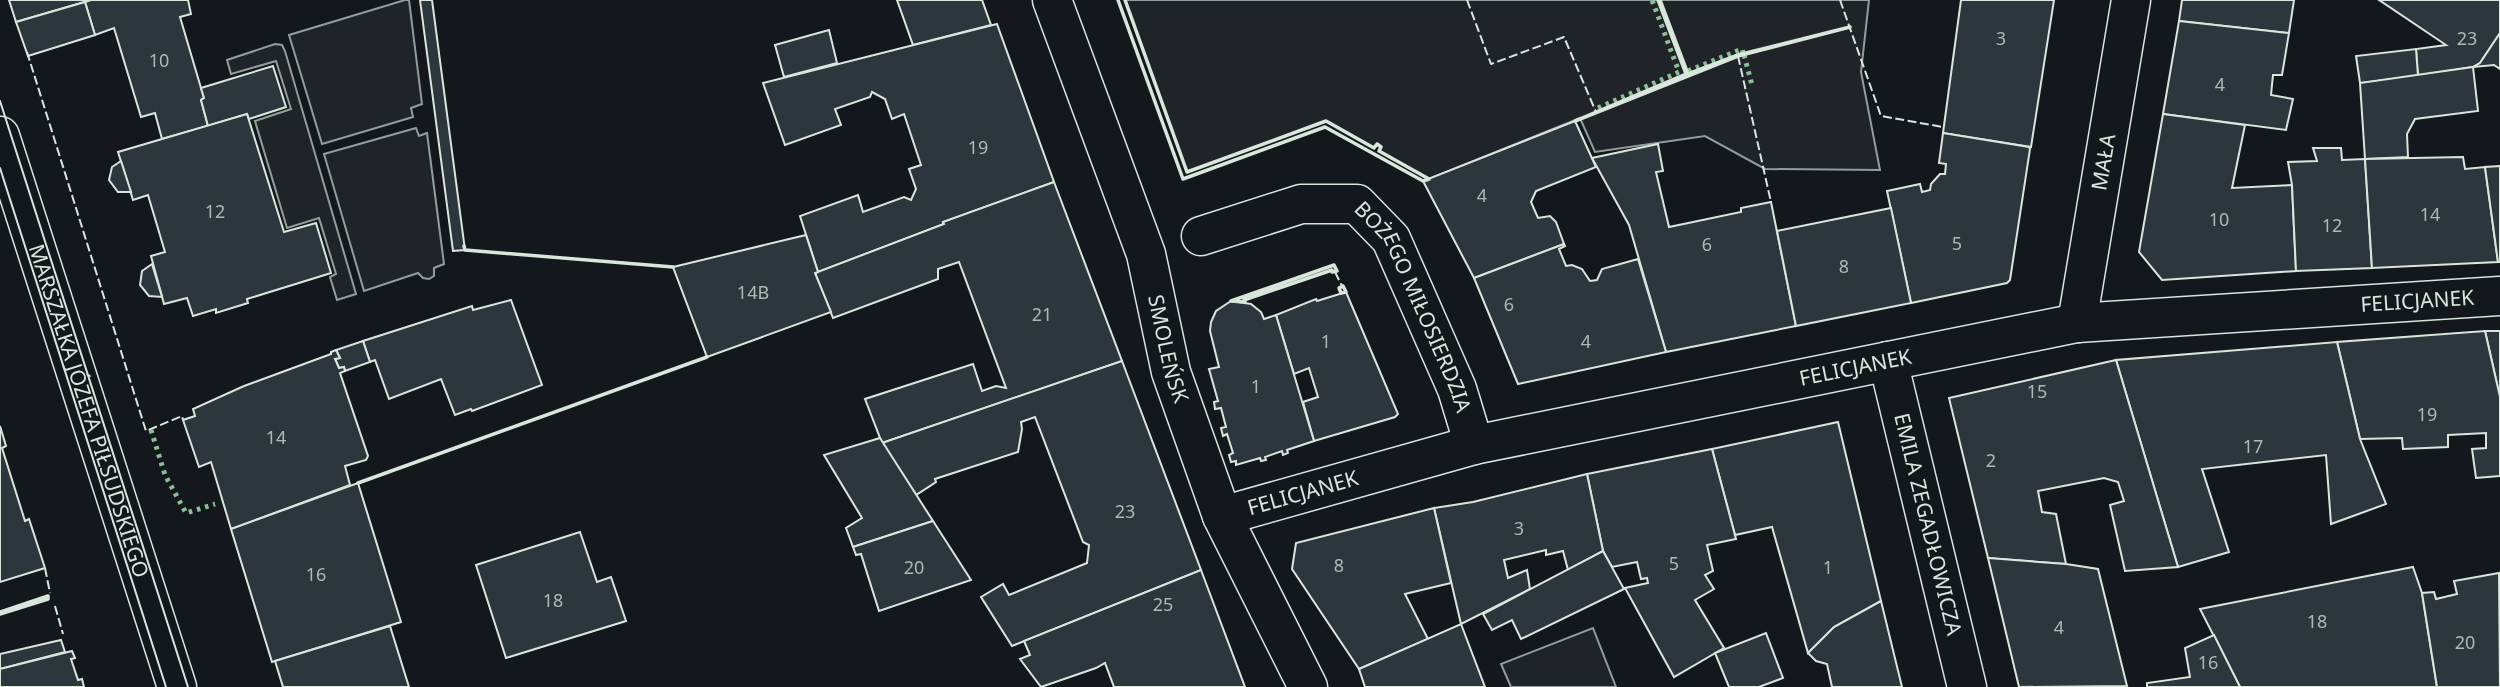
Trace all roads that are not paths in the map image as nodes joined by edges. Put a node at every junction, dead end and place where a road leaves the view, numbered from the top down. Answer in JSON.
{"nodes":[{"id":1,"x":1052,"y":0,"type":"edge"},
{"id":2,"x":2131,"y":0,"type":"edge"},
{"id":3,"x":1,"y":139,"type":"edge"},
{"id":4,"x":1201,"y":236,"type":"dead end"},
{"id":5,"x":2500,"y":296,"type":"edge"},
{"id":6,"x":2077,"y":323,"type":"junction"},
{"id":7,"x":1888,"y":361,"type":"junction"},
{"id":8,"x":1474,"y":445,"type":"junction"},
{"id":9,"x":1222,"y":516,"type":"junction"},
{"id":10,"x":177,"y":687,"type":"edge"},
{"id":11,"x":1308,"y":687,"type":"edge"},
{"id":12,"x":1967,"y":687,"type":"edge"}],
"edges":[{"from":1,"to":9,"type":"street","name":"SMOLEŃSK"},
{"from":2,"to":6,"type":"street","name":"MAŁA"},
{"from":3,"to":10,"type":"street","name":"MARSZAŁKA JÓZEFA PIŁSUDSKIEGO"},
{"from":4,"to":8,"type":"street","name":"BOŻEGO MIŁOSIERDZIA"},
{"from":5,"to":6,"type":"street","name":"FELICJANEK"},
{"from":6,"to":7,"type":"street","name":"FELICJANEK"},
{"from":7,"to":8,"type":"street","name":"FELICJANEK"},
{"from":7,"to":12,"type":"street","name":"EMILA ZEGADŁOWICZA"},
{"from":8,"to":9,"type":"street","name":"FELICJANEK"},
{"from":9,"to":11,"type":"street","name":"SMOLEŃSK"}]}
